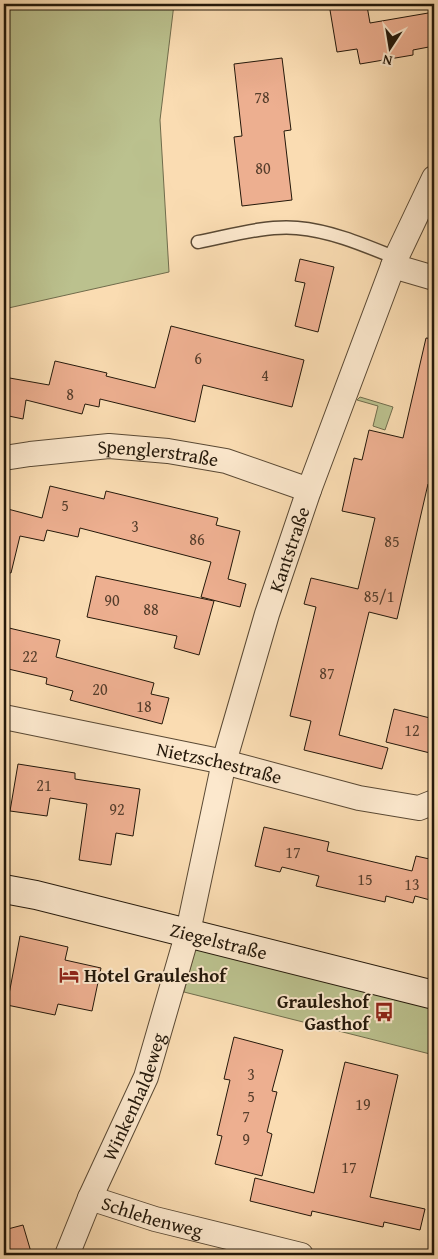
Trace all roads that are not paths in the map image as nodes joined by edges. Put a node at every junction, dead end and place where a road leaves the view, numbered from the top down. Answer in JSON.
{"nodes":[{"id":1,"x":434,"y":178,"type":"edge"},
{"id":2,"x":198,"y":242,"type":"dead end"},
{"id":3,"x":394,"y":262,"type":"junction"},
{"id":4,"x":434,"y":278,"type":"edge"},
{"id":5,"x":4,"y":458,"type":"edge"},
{"id":6,"x":309,"y":490,"type":"junction"},
{"id":7,"x":4,"y":717,"type":"edge"},
{"id":8,"x":224,"y":762,"type":"junction"},
{"id":9,"x":434,"y":802,"type":"edge"},
{"id":10,"x":4,"y":888,"type":"edge"},
{"id":11,"x":188,"y":932,"type":"junction"},
{"id":12,"x":434,"y":995,"type":"edge"},
{"id":13,"x":90,"y":1198,"type":"junction"},
{"id":14,"x":68,"y":1255,"type":"edge"},
{"id":15,"x":301,"y":1255,"type":"edge"}],
"edges":[{"from":1,"to":3,"type":"street","name":"Kantstraße"},
{"from":2,"to":3,"type":"lane"},
{"from":3,"to":4,"type":"street"},
{"from":3,"to":6,"type":"street","name":"Kantstraße"},
{"from":5,"to":6,"type":"street","name":"Spenglerstraße"},
{"from":6,"to":8,"type":"street","name":"Kantstraße"},
{"from":7,"to":8,"type":"street","name":"Nietzschestraße"},
{"from":8,"to":9,"type":"street","name":"Nietzschestraße"},
{"from":8,"to":11,"type":"street","name":"Kantstraße"},
{"from":10,"to":11,"type":"main road","name":"Ziegelstraße"},
{"from":11,"to":12,"type":"main road","name":"Ziegelstraße"},
{"from":11,"to":13,"type":"street","name":"Winkenhaldeweg"},
{"from":13,"to":14,"type":"street","name":"Winkenhaldeweg"},
{"from":13,"to":15,"type":"street","name":"Schlehenweg"}]}
